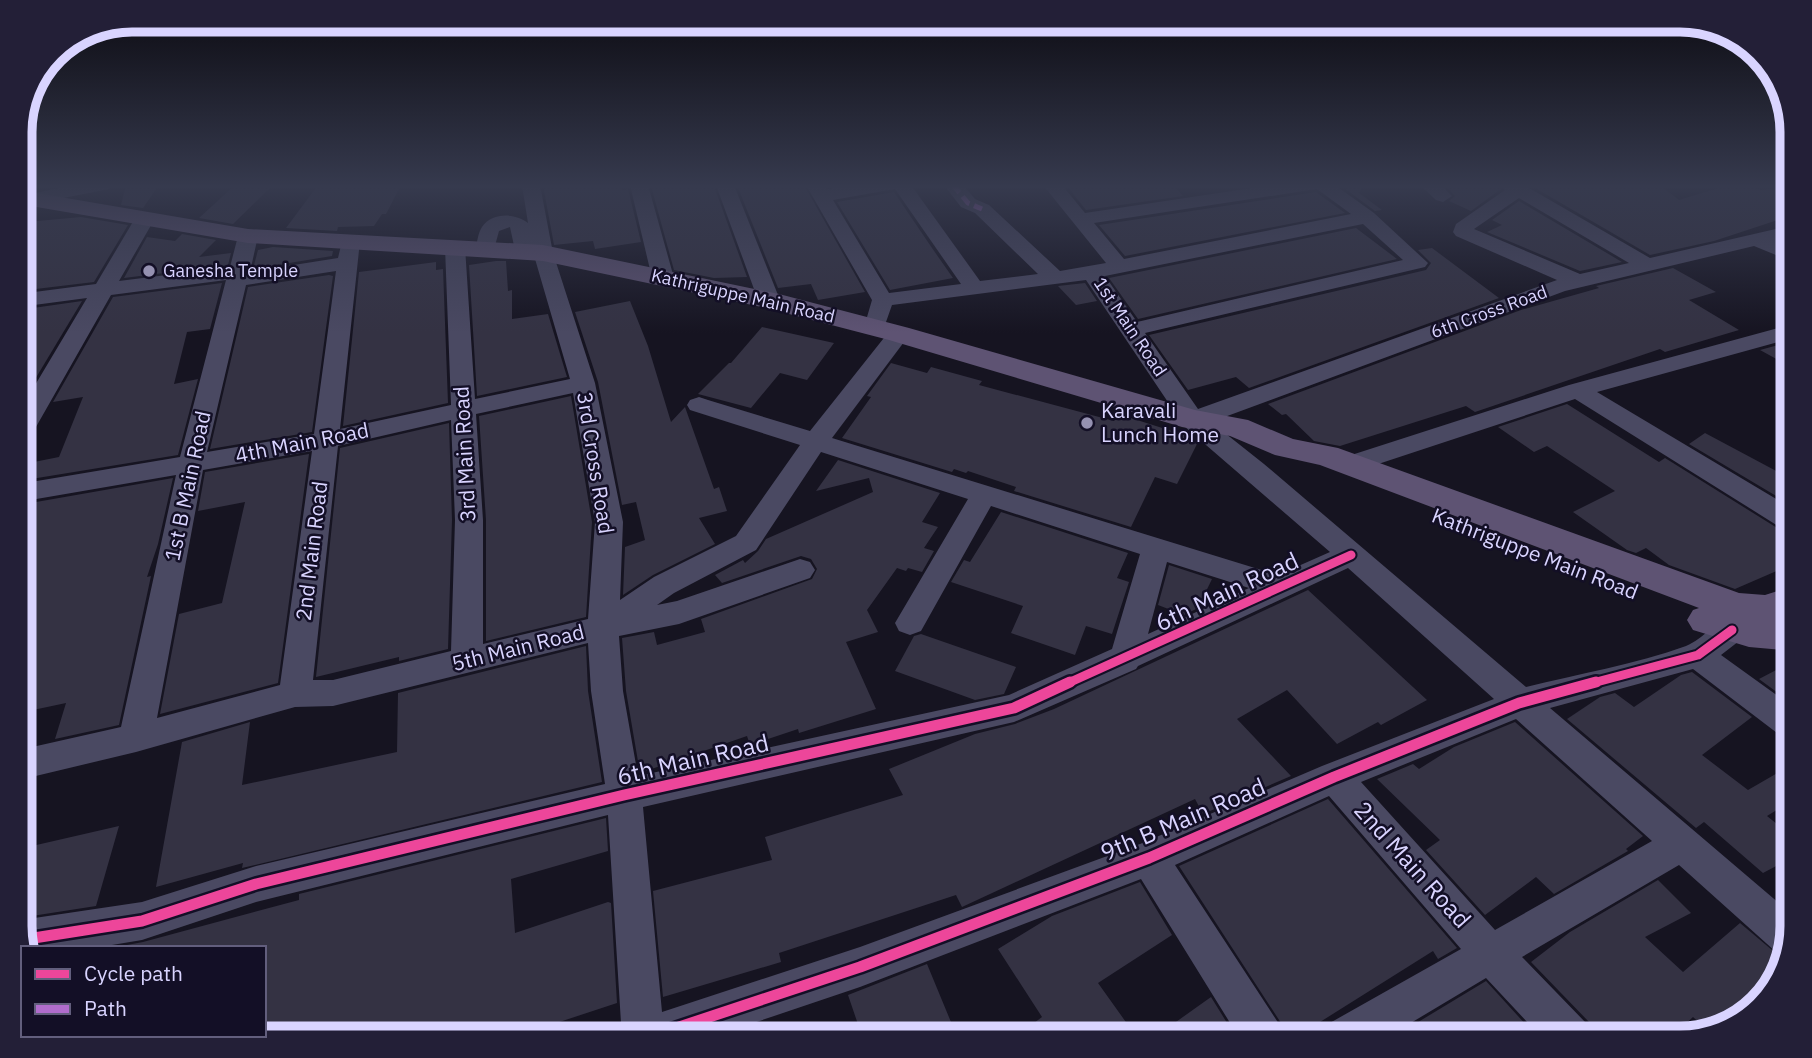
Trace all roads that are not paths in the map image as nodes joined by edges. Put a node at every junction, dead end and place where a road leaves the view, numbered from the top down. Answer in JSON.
{"nodes":[{"id":1,"x":136,"y":234,"type":"edge"},
{"id":2,"x":237,"y":234,"type":"edge"},
{"id":3,"x":532,"y":234,"type":"edge"},
{"id":4,"x":652,"y":234,"type":"edge"},
{"id":5,"x":744,"y":234,"type":"edge"},
{"id":6,"x":844,"y":234,"type":"edge"},
{"id":7,"x":937,"y":234,"type":"edge"},
{"id":8,"x":1009,"y":234,"type":"edge"},
{"id":9,"x":1093,"y":234,"type":"edge"},
{"id":10,"x":1279,"y":234,"type":"edge"},
{"id":11,"x":1386,"y":234,"type":"edge"},
{"id":12,"x":1470,"y":234,"type":"edge"},
{"id":13,"x":1594,"y":234,"type":"edge"},
{"id":14,"x":1777,"y":234,"type":"edge"},
{"id":15,"x":248,"y":236,"type":"junction"},
{"id":16,"x":1757,"y":240,"type":"junction"},
{"id":17,"x":455,"y":247,"type":"junction"},
{"id":18,"x":1780,"y":250,"type":"edge"},
{"id":19,"x":349,"y":252,"type":"junction"},
{"id":20,"x":533,"y":252,"type":"junction"},
{"id":21,"x":1119,"y":266,"type":"junction"},
{"id":22,"x":1649,"y":266,"type":"junction"},
{"id":23,"x":1092,"y":273,"type":"junction"},
{"id":24,"x":238,"y":276,"type":"junction"},
{"id":25,"x":663,"y":278,"type":"junction"},
{"id":26,"x":1055,"y":278,"type":"junction"},
{"id":27,"x":1578,"y":281,"type":"junction"},
{"id":28,"x":974,"y":287,"type":"junction"},
{"id":29,"x":106,"y":289,"type":"junction"},
{"id":30,"x":32,"y":299,"type":"edge"},
{"id":31,"x":769,"y":300,"type":"junction"},
{"id":32,"x":883,"y":300,"type":"junction"},
{"id":33,"x":1131,"y":330,"type":"junction"},
{"id":34,"x":887,"y":331,"type":"junction"},
{"id":35,"x":1780,"y":335,"type":"edge"},
{"id":36,"x":583,"y":383,"type":"junction"},
{"id":37,"x":1578,"y":390,"type":"junction"},
{"id":38,"x":699,"y":405,"type":"dead end"},
{"id":39,"x":462,"y":411,"type":"junction"},
{"id":40,"x":32,"y":412,"type":"edge"},
{"id":41,"x":1193,"y":420,"type":"junction"},
{"id":42,"x":326,"y":440,"type":"junction"},
{"id":43,"x":815,"y":442,"type":"junction"},
{"id":44,"x":1286,"y":448,"type":"junction"},
{"id":45,"x":191,"y":464,"type":"junction"},
{"id":46,"x":1348,"y":465,"type":"junction"},
{"id":47,"x":32,"y":491,"type":"edge"},
{"id":48,"x":984,"y":495,"type":"junction"},
{"id":49,"x":1780,"y":514,"type":"edge"},
{"id":50,"x":1156,"y":549,"type":"junction"},
{"id":51,"x":1351,"y":555,"type":"junction"},
{"id":52,"x":800,"y":570,"type":"dead end"},
{"id":53,"x":1283,"y":588,"type":"junction"},
{"id":54,"x":1780,"y":605,"type":"edge"},
{"id":55,"x":910,"y":623,"type":"dead end"},
{"id":56,"x":603,"y":627,"type":"junction"},
{"id":57,"x":1732,"y":630,"type":"junction"},
{"id":58,"x":1780,"y":636,"type":"edge"},
{"id":59,"x":1698,"y":655,"type":"junction"},
{"id":60,"x":467,"y":660,"type":"junction"},
{"id":61,"x":1125,"y":660,"type":"junction"},
{"id":62,"x":295,"y":694,"type":"junction"},
{"id":63,"x":1519,"y":703,"type":"junction"},
{"id":64,"x":1780,"y":716,"type":"edge"},
{"id":65,"x":136,"y":738,"type":"junction"},
{"id":66,"x":32,"y":762,"type":"edge"},
{"id":67,"x":1334,"y":776,"type":"junction"},
{"id":68,"x":624,"y":795,"type":"junction"},
{"id":69,"x":1681,"y":844,"type":"junction"},
{"id":70,"x":1149,"y":858,"type":"junction"},
{"id":71,"x":1780,"y":930,"type":"edge"},
{"id":72,"x":32,"y":938,"type":"edge"},
{"id":73,"x":1490,"y":953,"type":"junction"},
{"id":74,"x":642,"y":1026,"type":"edge"},
{"id":75,"x":682,"y":1026,"type":"edge"},
{"id":76,"x":1257,"y":1026,"type":"edge"},
{"id":77,"x":1365,"y":1026,"type":"edge"},
{"id":78,"x":1560,"y":1026,"type":"edge"}],
"edges":[{"from":1,"to":29,"type":"street"},
{"from":2,"to":15,"type":"main road","name":"Kathriguppe Main Road"},
{"from":3,"to":20,"type":"street","name":"3rd Cross Road"},
{"from":4,"to":25,"type":"street"},
{"from":5,"to":31,"type":"street"},
{"from":6,"to":32,"type":"street"},
{"from":7,"to":28,"type":"street"},
{"from":8,"to":26,"type":"street"},
{"from":9,"to":21,"type":"street","name":"1st Main Road"},
{"from":10,"to":21,"type":"street"},
{"from":11,"to":33,"type":"street"},
{"from":12,"to":27,"type":"street"},
{"from":13,"to":22,"type":"street"},
{"from":14,"to":16,"type":"street","name":"6th Cross Road"},
{"from":15,"to":19,"type":"main road","name":"Kathriguppe Main Road"},
{"from":15,"to":24,"type":"street","name":"1st B Main Road"},
{"from":16,"to":18,"type":"street"},
{"from":16,"to":22,"type":"street","name":"6th Cross Road"},
{"from":17,"to":19,"type":"main road","name":"Kathriguppe Main Road"},
{"from":17,"to":20,"type":"main road","name":"Kathriguppe Main Road"},
{"from":17,"to":39,"type":"street","name":"3rd Main Road"},
{"from":19,"to":24,"type":"street"},
{"from":19,"to":42,"type":"street","name":"2nd Main Road"},
{"from":20,"to":25,"type":"main road","name":"Kathriguppe Main Road"},
{"from":20,"to":36,"type":"street","name":"3rd Cross Road"},
{"from":21,"to":23,"type":"street","name":"1st Main Road"},
{"from":22,"to":27,"type":"street","name":"6th Cross Road"},
{"from":23,"to":26,"type":"street"},
{"from":23,"to":33,"type":"street","name":"1st Main Road"},
{"from":24,"to":29,"type":"street"},
{"from":24,"to":45,"type":"street","name":"1st B Main Road"},
{"from":25,"to":31,"type":"main road","name":"Kathriguppe Main Road"},
{"from":26,"to":28,"type":"street"},
{"from":27,"to":41,"type":"street","name":"6th Cross Road"},
{"from":28,"to":32,"type":"street"},
{"from":29,"to":30,"type":"street"},
{"from":29,"to":40,"type":"street"},
{"from":31,"to":34,"type":"main road","name":"Kathriguppe Main Road"},
{"from":32,"to":34,"type":"street"},
{"from":33,"to":41,"type":"street","name":"1st Main Road"},
{"from":34,"to":41,"type":"main road","name":"Kathriguppe Main Road"},
{"from":34,"to":43,"type":"street","name":"5th Main Road"},
{"from":35,"to":37,"type":"street"},
{"from":36,"to":39,"type":"street","name":"4th Main Road"},
{"from":36,"to":56,"type":"street","name":"3rd Cross Road"},
{"from":37,"to":46,"type":"street"},
{"from":37,"to":49,"type":"street"},
{"from":38,"to":43,"type":"street"},
{"from":39,"to":42,"type":"street","name":"4th Main Road"},
{"from":39,"to":60,"type":"street","name":"3rd Main Road"},
{"from":41,"to":44,"type":"main road","name":"Kathriguppe Main Road"},
{"from":41,"to":51,"type":"street","name":"1st Main Road"},
{"from":42,"to":45,"type":"street","name":"4th Main Road"},
{"from":42,"to":62,"type":"street","name":"2nd Main Road"},
{"from":43,"to":48,"type":"street"},
{"from":43,"to":56,"type":"street","name":"5th Main Road"},
{"from":44,"to":46,"type":"main road","name":"Kathriguppe Main Road"},
{"from":44,"to":57,"type":"main road","name":"Kathriguppe Main Road"},
{"from":45,"to":47,"type":"street","name":"4th Main Road"},
{"from":45,"to":65,"type":"street","name":"1st B Main Road"},
{"from":46,"to":54,"type":"main road","name":"Kathriguppe Main Road"},
{"from":48,"to":50,"type":"street"},
{"from":48,"to":55,"type":"street"},
{"from":50,"to":53,"type":"street"},
{"from":50,"to":61,"type":"street"},
{"from":51,"to":53,"type":"street","name":"6th Main Road"},
{"from":51,"to":63,"type":"street","name":"1st Main Road"},
{"from":52,"to":56,"type":"street"},
{"from":53,"to":61,"type":"street","name":"6th Main Road"},
{"from":56,"to":60,"type":"street","name":"5th Main Road"},
{"from":56,"to":68,"type":"street","name":"3rd Cross Road"},
{"from":57,"to":58,"type":"main road","name":"Kathriguppe Main Road"},
{"from":57,"to":59,"type":"street","name":"9th B Main Road"},
{"from":59,"to":63,"type":"street","name":"9th B Main Road"},
{"from":59,"to":64,"type":"street"},
{"from":60,"to":62,"type":"street","name":"5th Main Road"},
{"from":61,"to":68,"type":"street","name":"6th Main Road"},
{"from":62,"to":65,"type":"street","name":"5th Main Road"},
{"from":63,"to":67,"type":"street","name":"9th B Main Road"},
{"from":63,"to":69,"type":"street","name":"1st Main Road"},
{"from":65,"to":66,"type":"street","name":"5th Main Road"},
{"from":67,"to":70,"type":"street","name":"9th B Main Road"},
{"from":67,"to":73,"type":"street","name":"2nd Main Road"},
{"from":68,"to":72,"type":"street","name":"6th Main Road"},
{"from":68,"to":74,"type":"street","name":"3rd Cross Road"},
{"from":69,"to":71,"type":"street","name":"1st Main Road"},
{"from":69,"to":73,"type":"street"},
{"from":70,"to":75,"type":"street","name":"9th B Main Road"},
{"from":70,"to":76,"type":"street"},
{"from":73,"to":77,"type":"street"},
{"from":73,"to":78,"type":"street","name":"2nd Main Road"}]}
